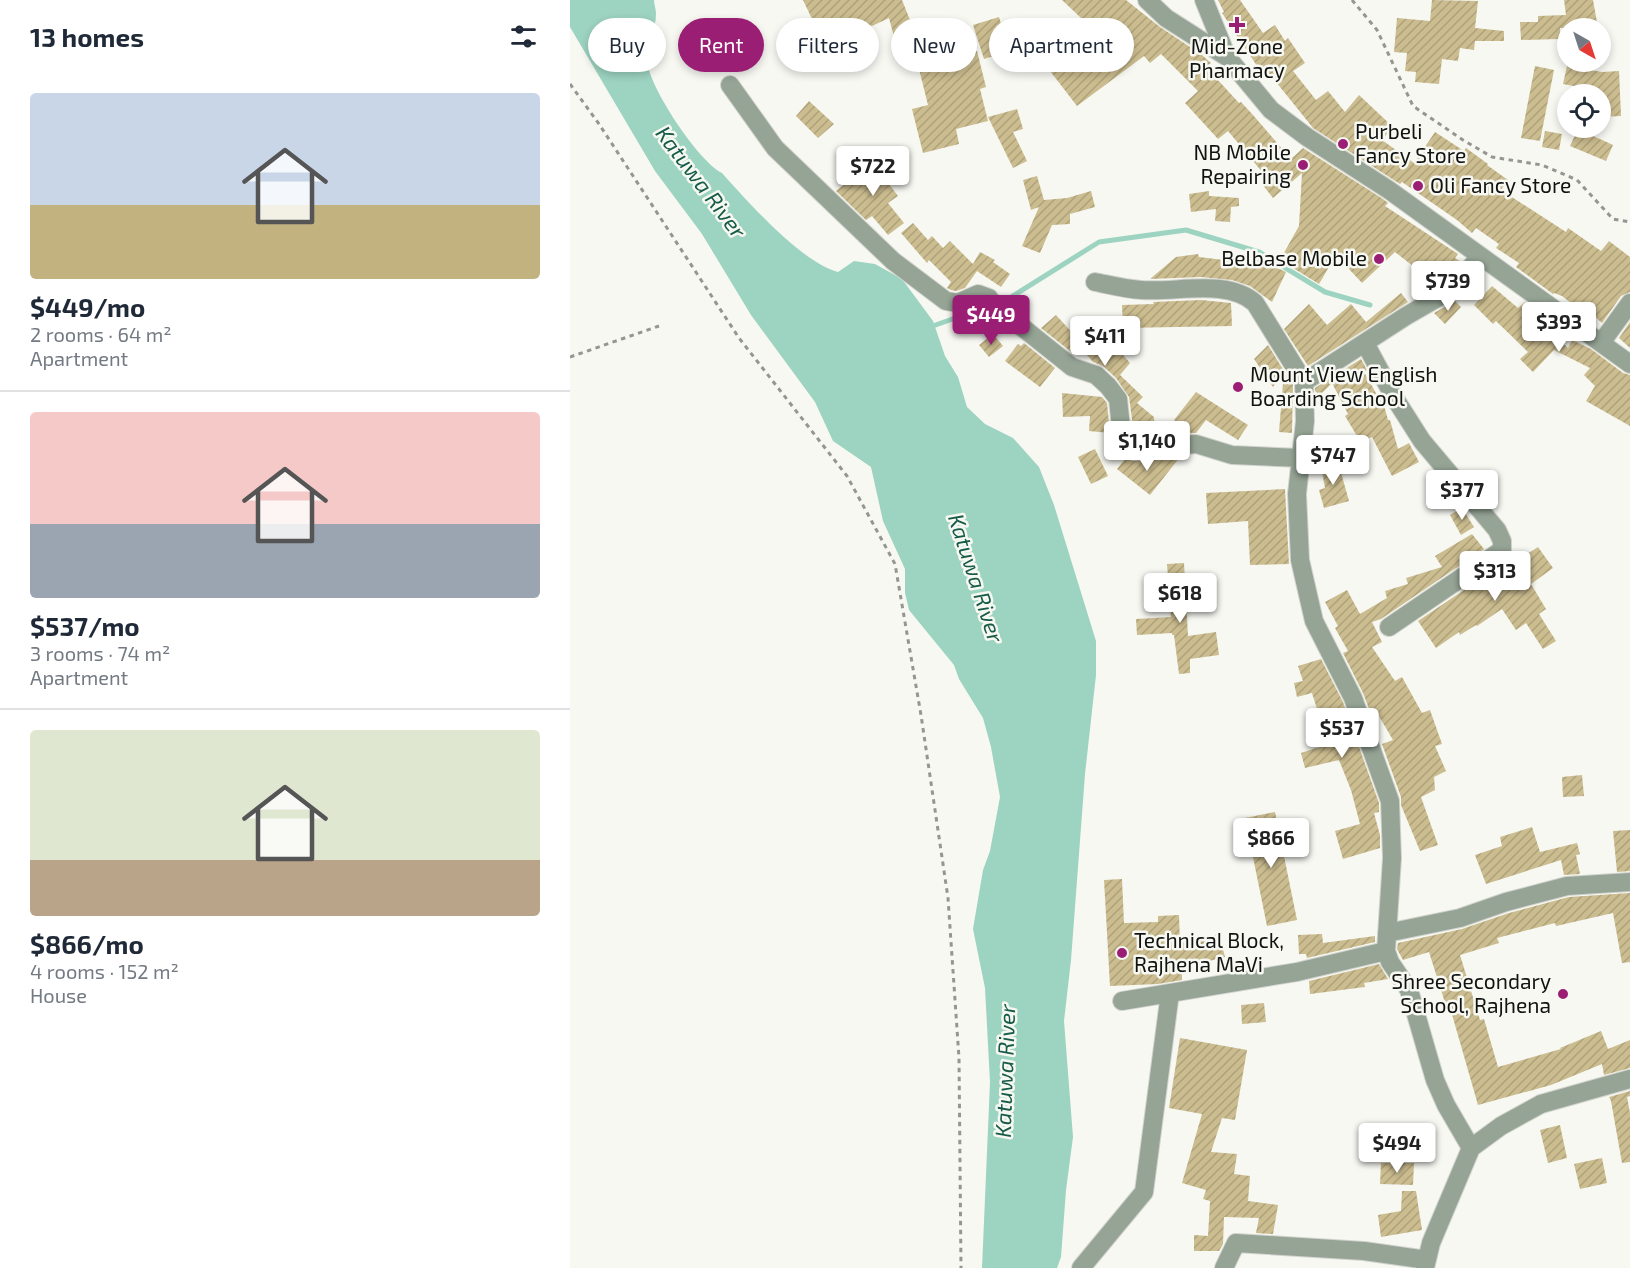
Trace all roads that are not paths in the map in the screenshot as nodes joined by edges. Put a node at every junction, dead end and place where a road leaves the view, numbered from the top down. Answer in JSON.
{"nodes":[{"id":1,"x":1147,"y":0,"type":"edge"},
{"id":2,"x":1204,"y":0,"type":"edge"},
{"id":3,"x":1227,"y":57,"type":"junction"},
{"id":4,"x":730,"y":85,"type":"dead end"},
{"id":5,"x":1480,"y":256,"type":"junction"},
{"id":6,"x":1095,"y":282,"type":"dead end"},
{"id":7,"x":1630,"y":303,"type":"edge"},
{"id":8,"x":1365,"y":343,"type":"junction"},
{"id":9,"x":1601,"y":343,"type":"junction"},
{"id":10,"x":1630,"y":364,"type":"edge"},
{"id":11,"x":1304,"y":382,"type":"junction"},
{"id":12,"x":1301,"y":458,"type":"junction"},
{"id":13,"x":1389,"y":627,"type":"dead end"},
{"id":14,"x":1630,"y":882,"type":"edge"},
{"id":15,"x":1386,"y":942,"type":"junction"},
{"id":16,"x":1170,"y":993,"type":"junction"},
{"id":17,"x":1122,"y":1001,"type":"dead end"},
{"id":18,"x":1630,"y":1079,"type":"edge"},
{"id":19,"x":1471,"y":1148,"type":"junction"},
{"id":20,"x":1426,"y":1264,"type":"edge"},
{"id":21,"x":1081,"y":1268,"type":"edge"},
{"id":22,"x":1224,"y":1268,"type":"edge"}],
"edges":[{"from":1,"to":3,"type":"street"},
{"from":2,"to":3,"type":"street"},
{"from":3,"to":5,"type":"street"},
{"from":4,"to":12,"type":"street"},
{"from":5,"to":8,"type":"street"},
{"from":5,"to":9,"type":"street"},
{"from":6,"to":11,"type":"street"},
{"from":7,"to":9,"type":"street"},
{"from":8,"to":11,"type":"street"},
{"from":8,"to":13,"type":"street"},
{"from":9,"to":10,"type":"street"},
{"from":11,"to":12,"type":"street"},
{"from":12,"to":15,"type":"street"},
{"from":14,"to":15,"type":"street"},
{"from":15,"to":16,"type":"street"},
{"from":15,"to":19,"type":"street"},
{"from":16,"to":17,"type":"street"},
{"from":16,"to":21,"type":"street"},
{"from":18,"to":19,"type":"street"},
{"from":19,"to":20,"type":"street"},
{"from":20,"to":22,"type":"street"}]}
